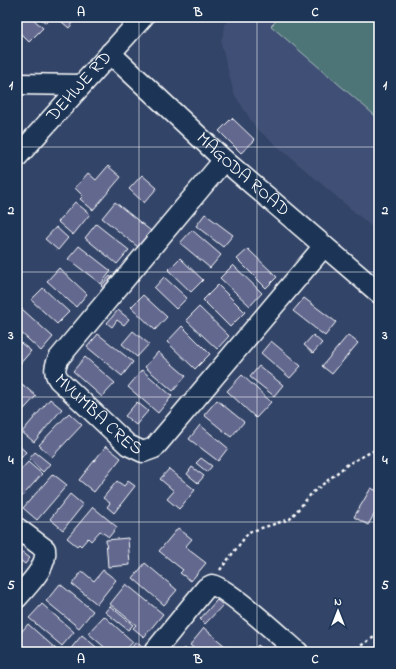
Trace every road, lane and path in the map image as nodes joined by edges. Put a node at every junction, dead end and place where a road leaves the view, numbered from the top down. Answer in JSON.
{"nodes":[{"id":1,"x":143,"y":17,"type":"edge"},
{"id":2,"x":110,"y":53,"type":"junction"},
{"id":3,"x":17,"y":84,"type":"edge"},
{"id":4,"x":81,"y":85,"type":"junction"},
{"id":5,"x":17,"y":157,"type":"edge"},
{"id":6,"x":224,"y":160,"type":"junction"},
{"id":7,"x":324,"y":246,"type":"junction"},
{"id":8,"x":379,"y":293,"type":"edge"},
{"id":9,"x":379,"y":451,"type":"edge"},
{"id":10,"x":17,"y":528,"type":"edge"},
{"id":11,"x":206,"y":588,"type":"junction"},
{"id":12,"x":17,"y":598,"type":"edge"},
{"id":13,"x":379,"y":634,"type":"edge"},
{"id":14,"x":154,"y":652,"type":"edge"},
{"id":15,"x":298,"y":652,"type":"edge"},
{"id":16,"x":351,"y":652,"type":"edge"}],
"edges":[{"from":1,"to":2,"type":"street","name":"DEHWE RD"},
{"from":2,"to":4,"type":"street","name":"DEHWE RD"},
{"from":2,"to":6,"type":"street","name":"MAGODA ROAD"},
{"from":3,"to":4,"type":"street"},
{"from":4,"to":5,"type":"street","name":"DEHWE RD"},
{"from":6,"to":7,"type":"street","name":"MAGODA ROAD"},
{"from":6,"to":7,"type":"street","name":"MVUMBA CRES"},
{"from":7,"to":8,"type":"street","name":"MAGODA ROAD"},
{"from":9,"to":11,"type":"path"},
{"from":10,"to":12,"type":"street"},
{"from":11,"to":14,"type":"street"},
{"from":11,"to":15,"type":"street"},
{"from":13,"to":16,"type":"path"}]}
